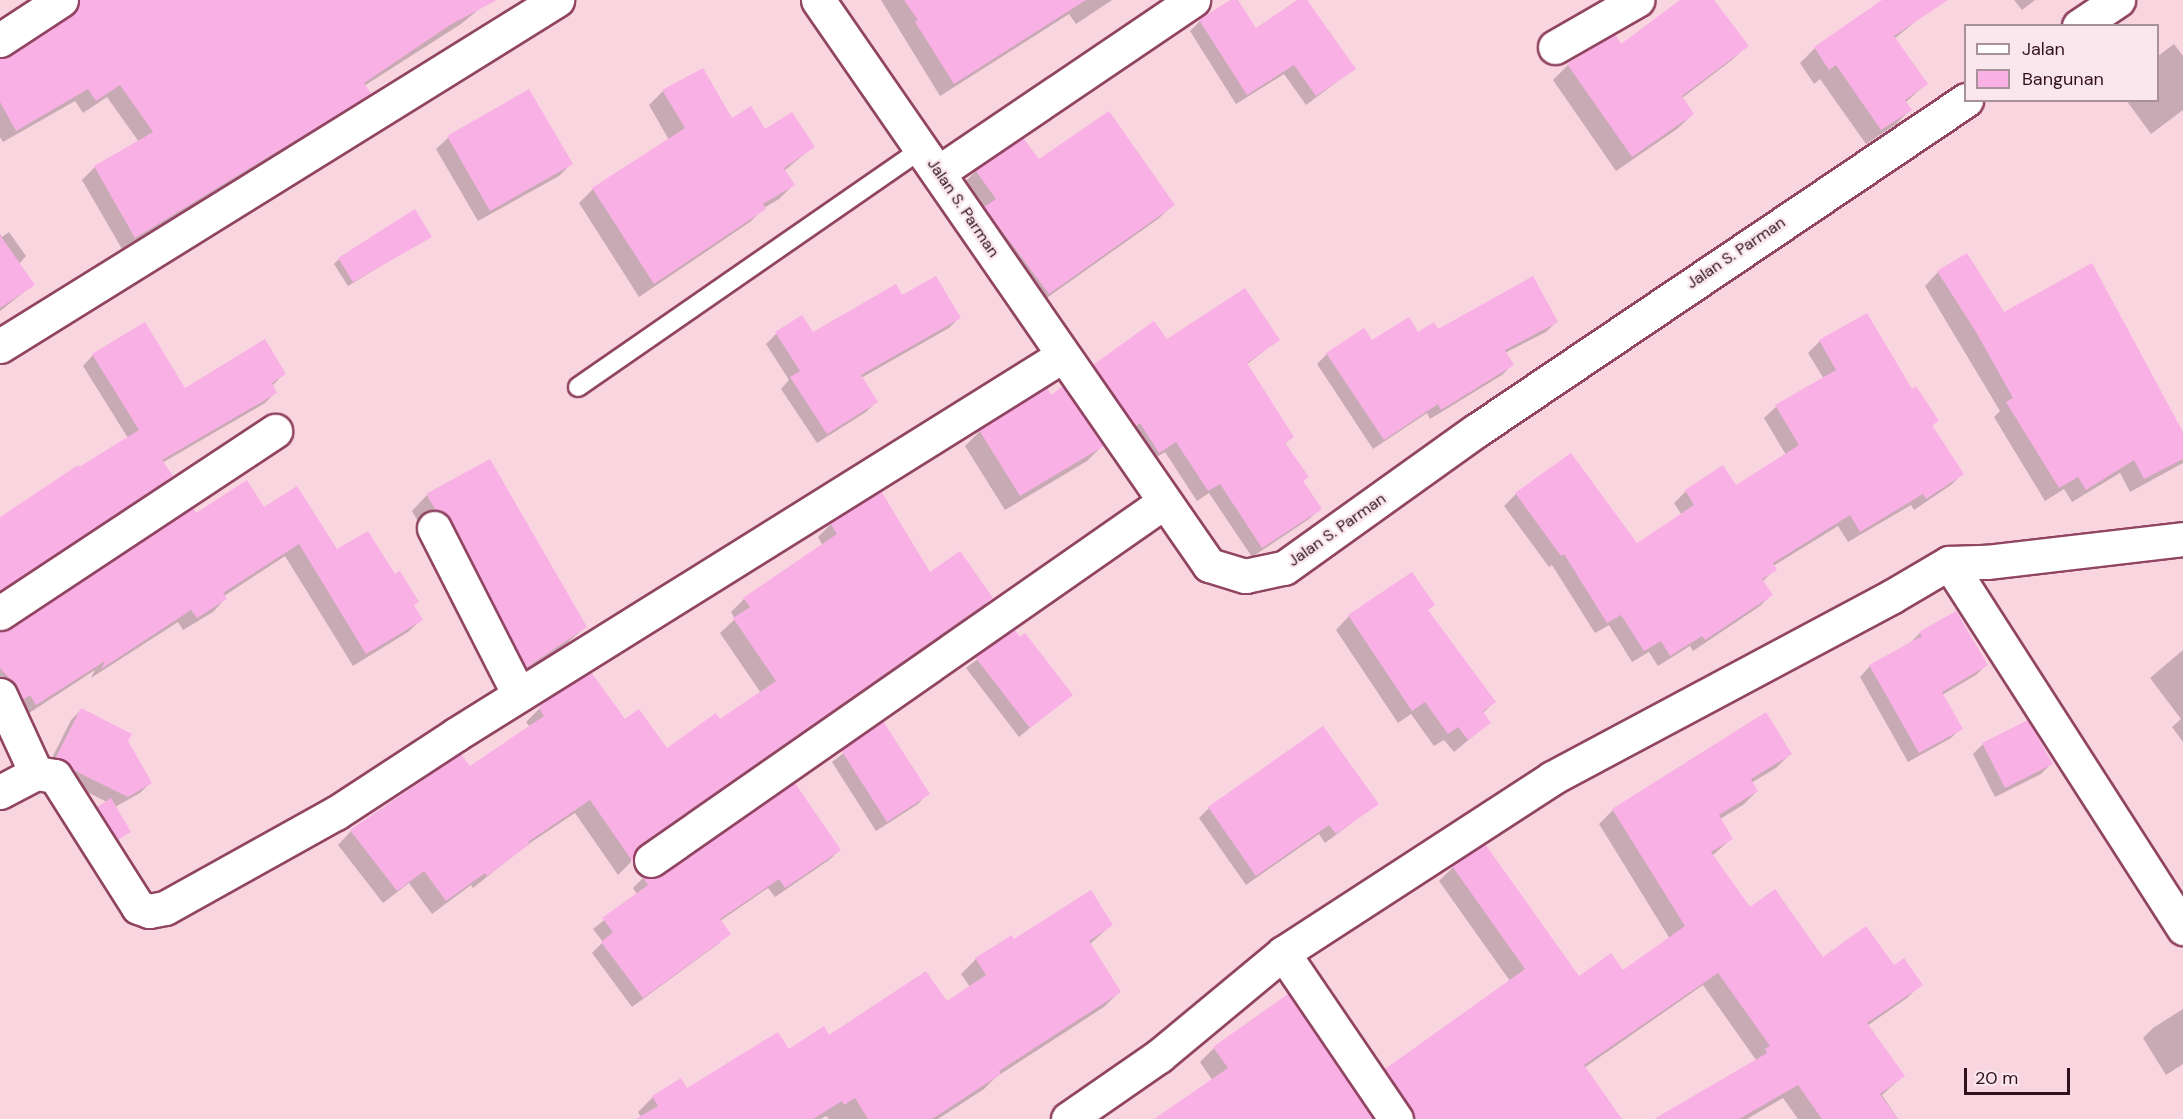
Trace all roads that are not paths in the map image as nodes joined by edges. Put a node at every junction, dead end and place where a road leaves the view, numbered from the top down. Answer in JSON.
{"nodes":[{"id":1,"x":61,"y":0,"type":"edge"},
{"id":2,"x":557,"y":0,"type":"edge"},
{"id":3,"x":818,"y":0,"type":"edge"},
{"id":4,"x":1193,"y":0,"type":"edge"},
{"id":5,"x":1637,"y":0,"type":"edge"},
{"id":6,"x":2118,"y":0,"type":"edge"},
{"id":7,"x":2082,"y":24,"type":"edge"},
{"id":8,"x":0,"y":40,"type":"edge"},
{"id":9,"x":1555,"y":47,"type":"dead end"},
{"id":10,"x":1964,"y":101,"type":"edge"},
{"id":11,"x":931,"y":160,"type":"junction"},
{"id":12,"x":0,"y":346,"type":"edge"},
{"id":13,"x":1062,"y":356,"type":"junction"},
{"id":14,"x":578,"y":387,"type":"dead end"},
{"id":15,"x":275,"y":431,"type":"dead end"},
{"id":16,"x":1164,"y":502,"type":"junction"},
{"id":17,"x":434,"y":528,"type":"dead end"},
{"id":18,"x":2183,"y":539,"type":"edge"},
{"id":19,"x":1949,"y":563,"type":"junction"},
{"id":20,"x":0,"y":613,"type":"edge"},
{"id":21,"x":0,"y":695,"type":"edge"},
{"id":22,"x":519,"y":695,"type":"junction"},
{"id":23,"x":36,"y":773,"type":"junction"},
{"id":24,"x":0,"y":792,"type":"edge"},
{"id":25,"x":651,"y":860,"type":"dead end"},
{"id":26,"x":2183,"y":928,"type":"edge"},
{"id":27,"x":1283,"y":953,"type":"junction"},
{"id":28,"x":1068,"y":1119,"type":"edge"},
{"id":29,"x":1396,"y":1119,"type":"edge"}],
"edges":[{"from":1,"to":8,"type":"street"},
{"from":2,"to":12,"type":"street"},
{"from":3,"to":11,"type":"street","name":"Jalan S. Parman"},
{"from":4,"to":11,"type":"street"},
{"from":5,"to":9,"type":"street"},
{"from":6,"to":7,"type":"street"},
{"from":10,"to":16,"type":"street","name":"Jalan S. Parman"},
{"from":11,"to":13,"type":"street","name":"Jalan S. Parman"},
{"from":11,"to":14,"type":"lane"},
{"from":13,"to":16,"type":"street","name":"Jalan S. Parman"},
{"from":13,"to":22,"type":"street"},
{"from":15,"to":20,"type":"street"},
{"from":16,"to":25,"type":"street"},
{"from":17,"to":22,"type":"street"},
{"from":18,"to":19,"type":"street"},
{"from":19,"to":26,"type":"street"},
{"from":19,"to":27,"type":"street"},
{"from":21,"to":23,"type":"street"},
{"from":22,"to":23,"type":"street"},
{"from":23,"to":24,"type":"street"},
{"from":27,"to":28,"type":"street"},
{"from":27,"to":29,"type":"street"}]}
